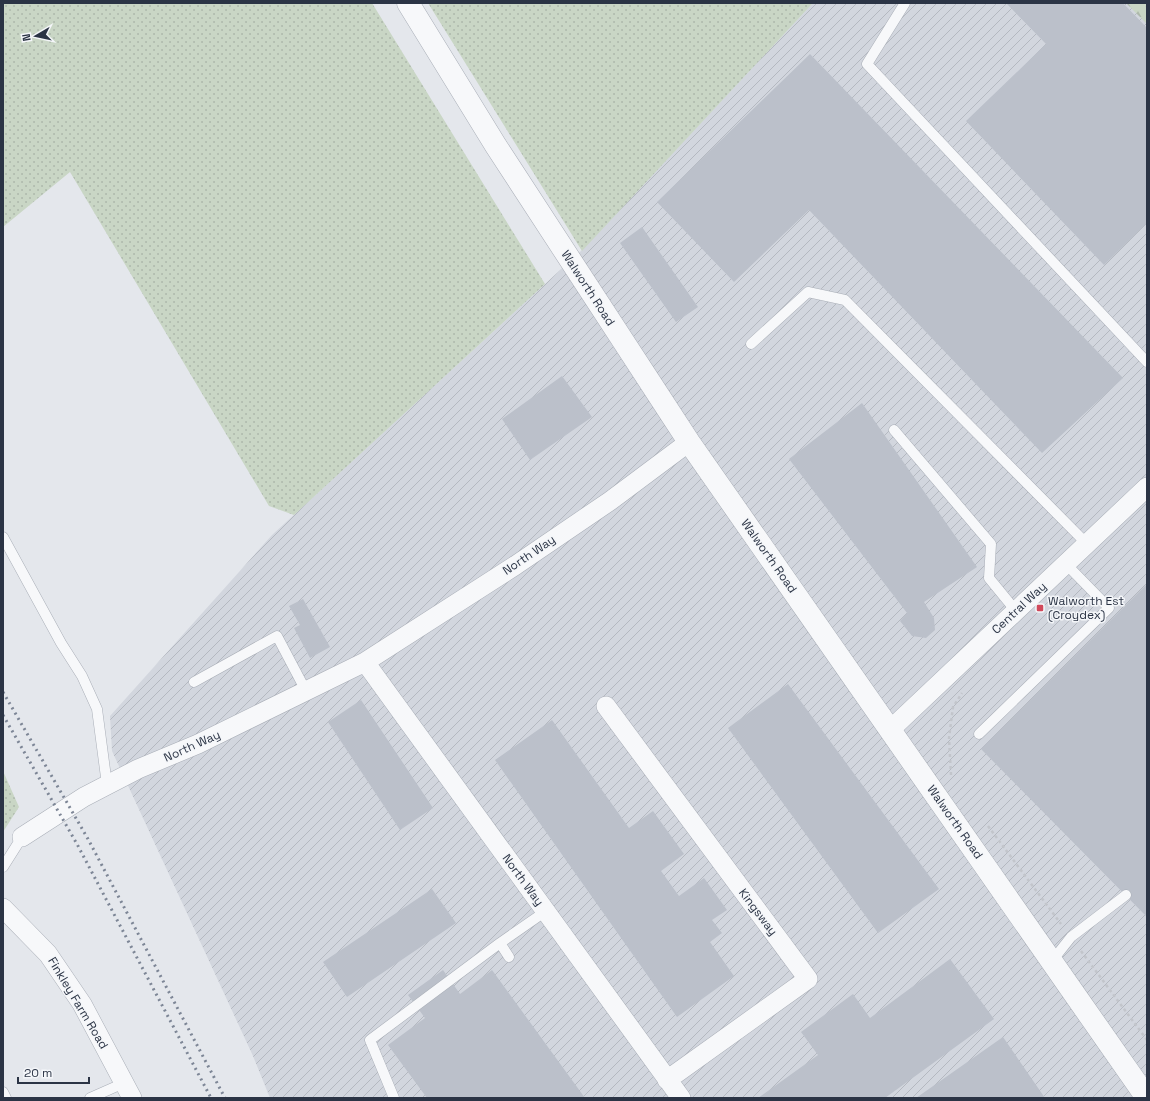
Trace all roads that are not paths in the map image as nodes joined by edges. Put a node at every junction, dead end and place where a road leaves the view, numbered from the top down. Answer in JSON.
{"nodes":[{"id":1,"x":408,"y":3,"type":"edge"},
{"id":2,"x":905,"y":3,"type":"edge"},
{"id":3,"x":751,"y":344,"type":"dead end"},
{"id":4,"x":1147,"y":361,"type":"edge"},
{"id":5,"x":894,"y":430,"type":"dead end"},
{"id":6,"x":689,"y":442,"type":"junction"},
{"id":7,"x":1147,"y":487,"type":"edge"},
{"id":8,"x":3,"y":537,"type":"edge"},
{"id":9,"x":1087,"y":544,"type":"junction"},
{"id":10,"x":1066,"y":564,"type":"junction"},
{"id":11,"x":1016,"y":611,"type":"junction"},
{"id":12,"x":366,"y":662,"type":"junction"},
{"id":13,"x":194,"y":682,"type":"dead end"},
{"id":14,"x":306,"y":691,"type":"junction"},
{"id":15,"x":606,"y":706,"type":"dead end"},
{"id":16,"x":890,"y":730,"type":"junction"},
{"id":17,"x":979,"y":734,"type":"dead end"},
{"id":18,"x":107,"y":785,"type":"junction"},
{"id":19,"x":22,"y":837,"type":"joint"},
{"id":20,"x":3,"y":867,"type":"edge"},
{"id":21,"x":1126,"y":895,"type":"dead end"},
{"id":22,"x":3,"y":908,"type":"edge"},
{"id":23,"x":546,"y":911,"type":"junction"},
{"id":24,"x":500,"y":943,"type":"junction"},
{"id":25,"x":509,"y":957,"type":"dead end"},
{"id":26,"x":1052,"y":961,"type":"junction"},
{"id":27,"x":667,"y":1080,"type":"junction"},
{"id":28,"x":128,"y":1090,"type":"edge"},
{"id":29,"x":3,"y":1092,"type":"edge"},
{"id":30,"x":6,"y":1098,"type":"edge"},
{"id":31,"x":90,"y":1098,"type":"edge"},
{"id":32,"x":394,"y":1098,"type":"edge"},
{"id":33,"x":681,"y":1098,"type":"edge"},
{"id":34,"x":1147,"y":1098,"type":"edge"}],
"edges":[{"from":1,"to":6,"type":"street","name":"Walworth Road"},
{"from":2,"to":4,"type":"lane"},
{"from":3,"to":9,"type":"lane"},
{"from":5,"to":11,"type":"lane"},
{"from":6,"to":12,"type":"street","name":"North Way"},
{"from":6,"to":16,"type":"street","name":"Walworth Road"},
{"from":7,"to":9,"type":"street","name":"Central Way"},
{"from":8,"to":18,"type":"lane"},
{"from":9,"to":10,"type":"street","name":"Central Way"},
{"from":10,"to":11,"type":"street","name":"Central Way"},
{"from":10,"to":17,"type":"lane"},
{"from":11,"to":16,"type":"street","name":"Central Way"},
{"from":12,"to":14,"type":"street","name":"North Way"},
{"from":12,"to":23,"type":"street","name":"North Way"},
{"from":13,"to":14,"type":"lane"},
{"from":14,"to":18,"type":"street","name":"North Way"},
{"from":15,"to":27,"type":"street","name":"Kingsway"},
{"from":16,"to":26,"type":"street","name":"Walworth Road"},
{"from":18,"to":19,"type":"street","name":"North Way"},
{"from":19,"to":20,"type":"lane"},
{"from":21,"to":26,"type":"lane"},
{"from":22,"to":28,"type":"street","name":"Finkley Farm Road"},
{"from":23,"to":24,"type":"lane"},
{"from":23,"to":27,"type":"street","name":"North Way"},
{"from":24,"to":25,"type":"lane"},
{"from":24,"to":32,"type":"lane"},
{"from":26,"to":34,"type":"street","name":"Walworth Road"},
{"from":27,"to":33,"type":"street","name":"North Way"},
{"from":28,"to":31,"type":"lane"},
{"from":29,"to":30,"type":"lane"}]}
